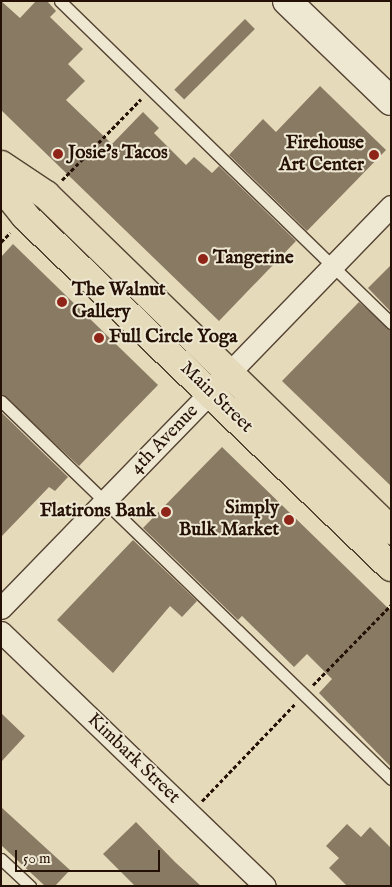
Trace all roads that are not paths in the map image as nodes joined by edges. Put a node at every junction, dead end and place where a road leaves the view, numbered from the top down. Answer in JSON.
{"nodes":[{"id":1,"x":60,"y":1,"type":"edge"},
{"id":2,"x":287,"y":1,"type":"edge"},
{"id":3,"x":391,"y":101,"type":"edge"},
{"id":4,"x":1,"y":165,"type":"edge"},
{"id":5,"x":1,"y":186,"type":"edge"},
{"id":6,"x":391,"y":206,"type":"edge"},
{"id":7,"x":332,"y":267,"type":"junction"},
{"id":8,"x":391,"y":323,"type":"edge"},
{"id":9,"x":230,"y":373,"type":"junction"},
{"id":10,"x":210,"y":393,"type":"junction"},
{"id":11,"x":1,"y":401,"type":"edge"},
{"id":12,"x":105,"y":501,"type":"junction"},
{"id":13,"x":391,"y":530,"type":"edge"},
{"id":14,"x":391,"y":567,"type":"edge"},
{"id":15,"x":1,"y":608,"type":"edge"},
{"id":16,"x":1,"y":632,"type":"edge"},
{"id":17,"x":391,"y":779,"type":"edge"},
{"id":18,"x":1,"y":859,"type":"edge"},
{"id":19,"x":30,"y":886,"type":"edge"},
{"id":20,"x":265,"y":886,"type":"edge"}],
"edges":[{"from":1,"to":7,"type":"lane"},
{"from":2,"to":3,"type":"street"},
{"from":4,"to":9,"type":"highway","name":"Main Street"},
{"from":5,"to":10,"type":"highway","name":"Main Street"},
{"from":6,"to":7,"type":"street","name":"4th Avenue"},
{"from":7,"to":8,"type":"lane"},
{"from":7,"to":9,"type":"street","name":"4th Avenue"},
{"from":9,"to":10,"type":"street","name":"4th Avenue"},
{"from":9,"to":13,"type":"highway","name":"Main Street"},
{"from":10,"to":12,"type":"street","name":"4th Avenue"},
{"from":10,"to":14,"type":"highway","name":"Main Street"},
{"from":11,"to":12,"type":"lane"},
{"from":12,"to":15,"type":"street","name":"4th Avenue"},
{"from":12,"to":17,"type":"lane"},
{"from":16,"to":20,"type":"street","name":"Kimbark Street"},
{"from":18,"to":19,"type":"lane"}]}
